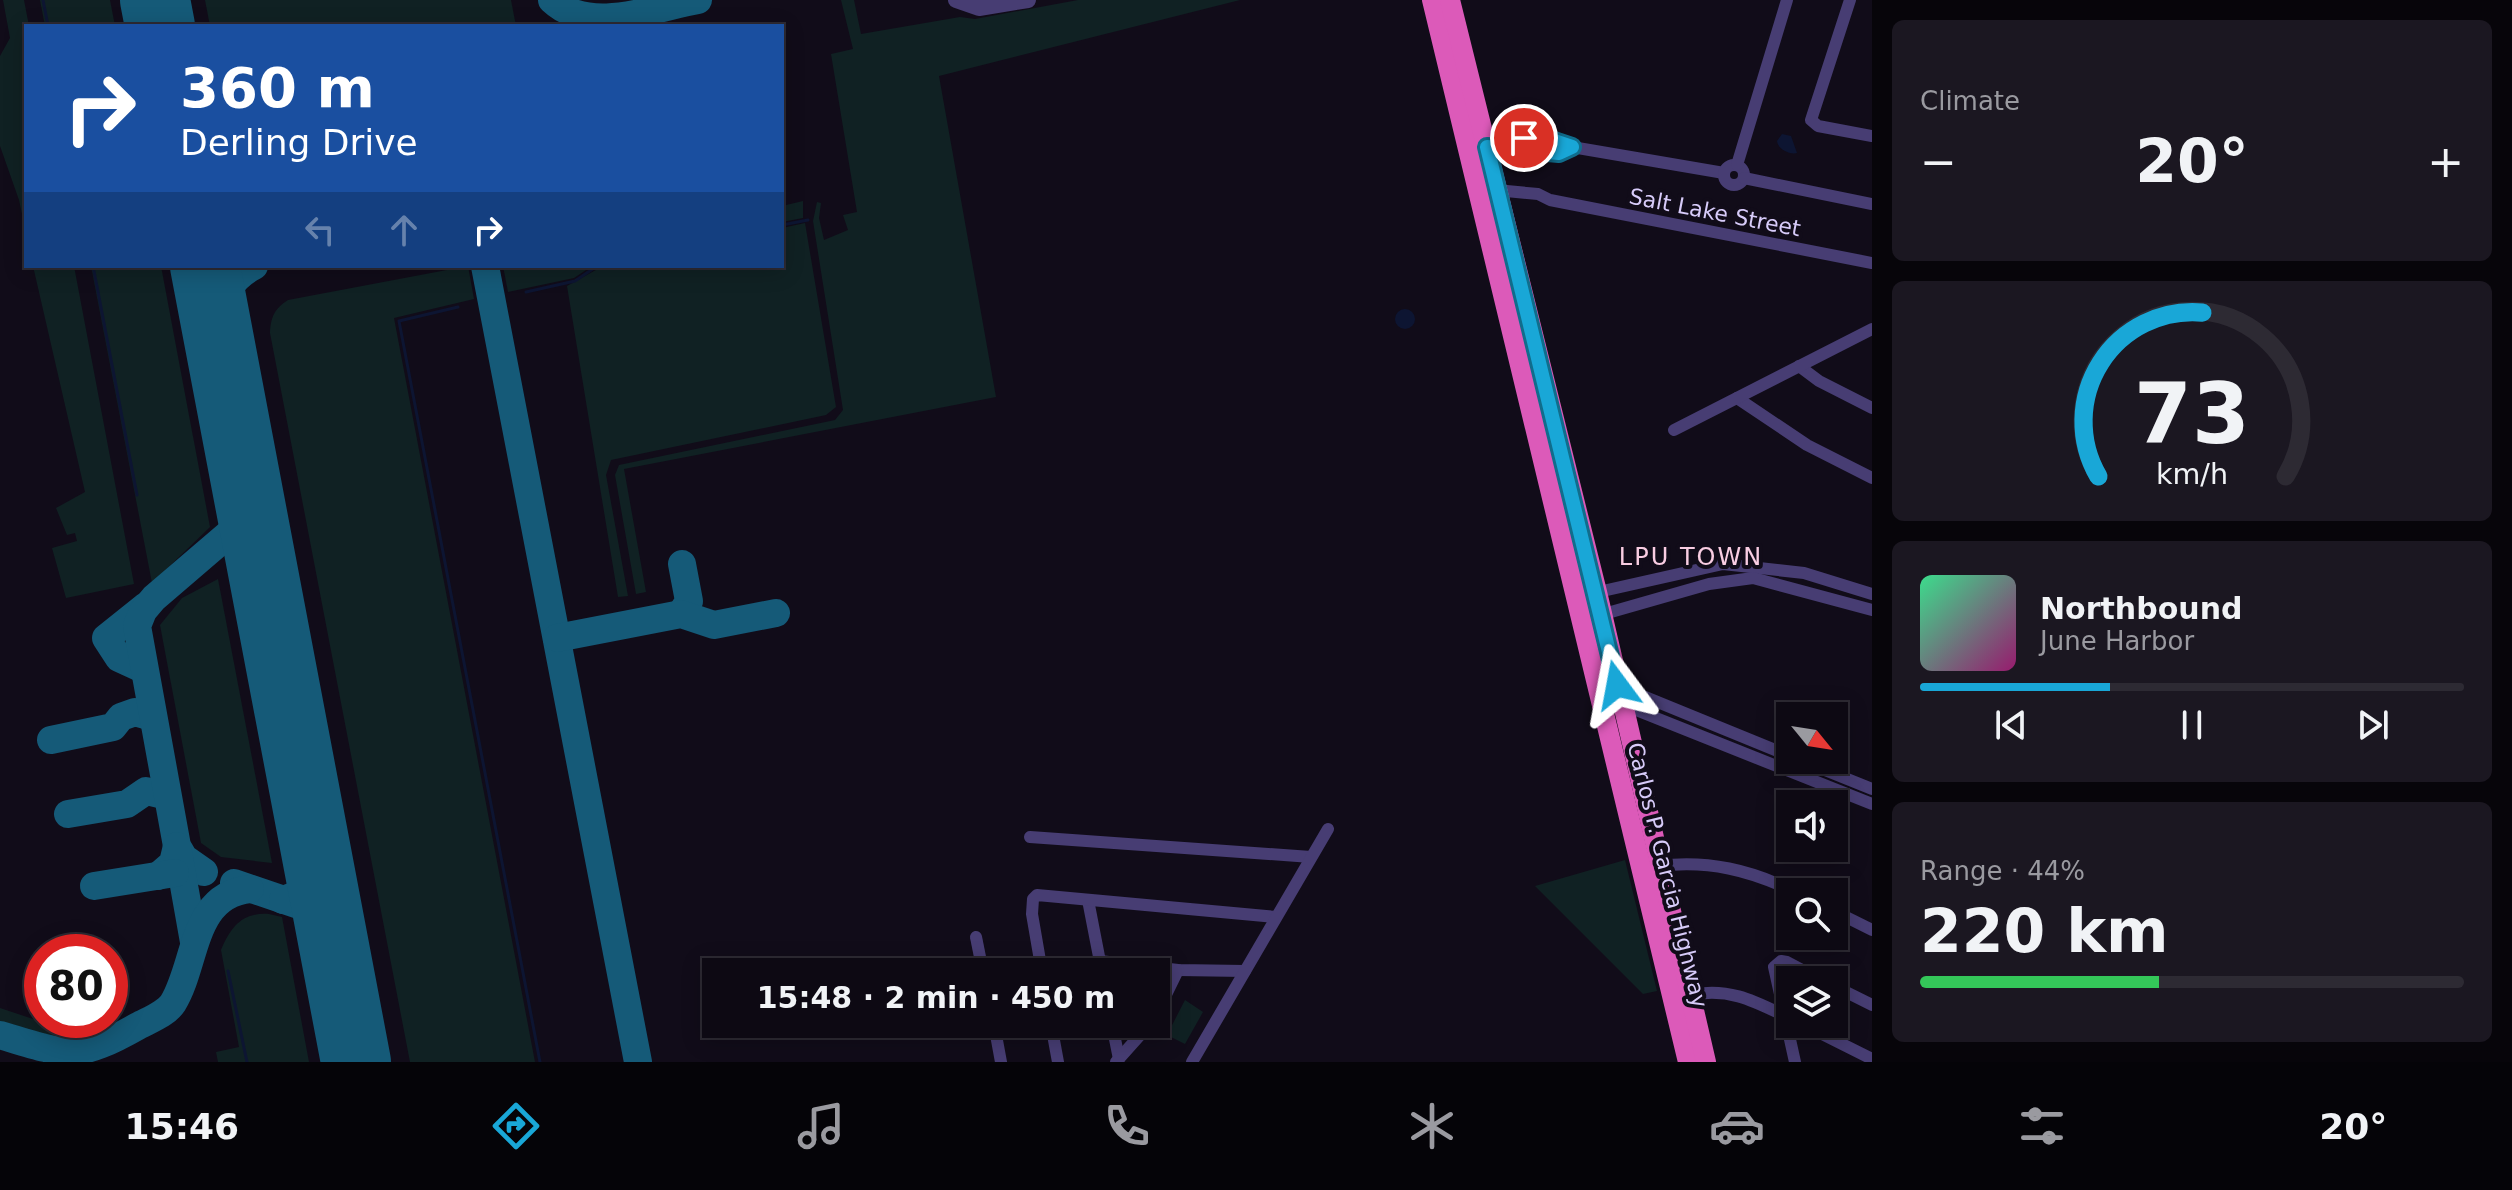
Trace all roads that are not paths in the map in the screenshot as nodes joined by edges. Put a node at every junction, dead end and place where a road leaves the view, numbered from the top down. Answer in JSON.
{"nodes":[{"id":1,"x":956,"y":0,"type":"edge"},
{"id":2,"x":1028,"y":0,"type":"edge"},
{"id":3,"x":1432,"y":0,"type":"edge"},
{"id":4,"x":1450,"y":0,"type":"edge"},
{"id":5,"x":1787,"y":0,"type":"edge"},
{"id":6,"x":1850,"y":0,"type":"edge"},
{"id":7,"x":1872,"y":135,"type":"edge"},
{"id":8,"x":1476,"y":143,"type":"junction"},
{"id":9,"x":1737,"y":165,"type":"junction"},
{"id":10,"x":1724,"y":173,"type":"junction"},
{"id":11,"x":1744,"y":178,"type":"junction"},
{"id":12,"x":1497,"y":194,"type":"junction"},
{"id":13,"x":1872,"y":204,"type":"edge"},
{"id":14,"x":1872,"y":263,"type":"edge"},
{"id":15,"x":1872,"y":329,"type":"edge"},
{"id":16,"x":1799,"y":366,"type":"junction"},
{"id":17,"x":1737,"y":398,"type":"junction"},
{"id":18,"x":1872,"y":408,"type":"edge"},
{"id":19,"x":1674,"y":430,"type":"dead end"},
{"id":20,"x":1872,"y":478,"type":"edge"},
{"id":21,"x":1597,"y":592,"type":"junction"},
{"id":22,"x":1872,"y":594,"type":"edge"},
{"id":23,"x":1576,"y":597,"type":"junction"},
{"id":24,"x":1872,"y":610,"type":"edge"},
{"id":25,"x":1601,"y":615,"type":"junction"},
{"id":26,"x":1581,"y":620,"type":"junction"},
{"id":27,"x":1609,"y":697,"type":"junction"},
{"id":28,"x":1678,"y":711,"type":"junction"},
{"id":29,"x":1674,"y":724,"type":"junction"},
{"id":30,"x":1776,"y":750,"type":"edge"},
{"id":31,"x":1835,"y":774,"type":"edge"},
{"id":32,"x":1872,"y":789,"type":"edge"},
{"id":33,"x":1872,"y":804,"type":"edge"},
{"id":34,"x":1639,"y":820,"type":"junction"},
{"id":35,"x":1328,"y":829,"type":"dead end"},
{"id":36,"x":1030,"y":837,"type":"dead end"},
{"id":37,"x":1311,"y":857,"type":"junction"},
{"id":38,"x":1659,"y":866,"type":"junction"},
{"id":39,"x":1776,"y":885,"type":"edge"},
{"id":40,"x":1088,"y":900,"type":"junction"},
{"id":41,"x":1276,"y":917,"type":"junction"},
{"id":42,"x":1848,"y":918,"type":"edge"},
{"id":43,"x":1872,"y":930,"type":"edge"},
{"id":44,"x":976,"y":937,"type":"dead end"},
{"id":45,"x":980,"y":958,"type":"edge"},
{"id":46,"x":1040,"y":958,"type":"edge"},
{"id":47,"x":1099,"y":958,"type":"edge"},
{"id":48,"x":1795,"y":966,"type":"edge"},
{"id":49,"x":1170,"y":970,"type":"edge"},
{"id":50,"x":1178,"y":970,"type":"junction"},
{"id":51,"x":1245,"y":971,"type":"junction"},
{"id":52,"x":1776,"y":975,"type":"edge"},
{"id":53,"x":1170,"y":986,"type":"edge"},
{"id":54,"x":1848,"y":993,"type":"edge"},
{"id":55,"x":1682,"y":997,"type":"junction"},
{"id":56,"x":1872,"y":1005,"type":"edge"},
{"id":57,"x":1776,"y":1012,"type":"edge"},
{"id":58,"x":997,"y":1038,"type":"edge"},
{"id":59,"x":1054,"y":1038,"type":"edge"},
{"id":60,"x":1114,"y":1038,"type":"edge"},
{"id":61,"x":1138,"y":1038,"type":"edge"},
{"id":62,"x":1790,"y":1038,"type":"edge"},
{"id":63,"x":1830,"y":1038,"type":"edge"},
{"id":64,"x":1872,"y":1059,"type":"edge"},
{"id":65,"x":1117,"y":1061,"type":"edge"},
{"id":66,"x":1001,"y":1062,"type":"edge"},
{"id":67,"x":1058,"y":1062,"type":"edge"},
{"id":68,"x":1192,"y":1062,"type":"edge"},
{"id":69,"x":1688,"y":1062,"type":"edge"},
{"id":70,"x":1706,"y":1062,"type":"edge"},
{"id":71,"x":1795,"y":1062,"type":"edge"}],
"edges":[{"from":1,"to":2,"type":"street"},
{"from":3,"to":8,"type":"highway","name":"Carlos P. Garcia Highway"},
{"from":4,"to":8,"type":"highway","name":"Carlos P. Garcia Highway"},
{"from":5,"to":9,"type":"street"},
{"from":6,"to":7,"type":"street"},
{"from":8,"to":10,"type":"street"},
{"from":8,"to":12,"type":"highway","name":"Carlos P. Garcia Highway"},
{"from":8,"to":23,"type":"highway","name":"Carlos P. Garcia Highway"},
{"from":9,"to":10,"type":"street"},
{"from":9,"to":11,"type":"street"},
{"from":10,"to":11,"type":"street"},
{"from":11,"to":13,"type":"street"},
{"from":12,"to":14,"type":"street","name":"Salt Lake Street"},
{"from":12,"to":21,"type":"highway","name":"Carlos P. Garcia Highway"},
{"from":15,"to":16,"type":"street"},
{"from":16,"to":17,"type":"street"},
{"from":16,"to":18,"type":"street"},
{"from":17,"to":19,"type":"street"},
{"from":17,"to":20,"type":"street"},
{"from":21,"to":22,"type":"street"},
{"from":21,"to":23,"type":"street"},
{"from":21,"to":25,"type":"highway","name":"Carlos P. Garcia Highway"},
{"from":23,"to":26,"type":"highway","name":"Carlos P. Garcia Highway"},
{"from":24,"to":25,"type":"street"},
{"from":25,"to":26,"type":"street"},
{"from":25,"to":27,"type":"highway","name":"Carlos P. Garcia Highway"},
{"from":26,"to":27,"type":"highway","name":"Carlos P. Garcia Highway"},
{"from":27,"to":28,"type":"street"},
{"from":27,"to":29,"type":"street"},
{"from":27,"to":34,"type":"highway","name":"Carlos P. Garcia Highway"},
{"from":28,"to":29,"type":"street"},
{"from":28,"to":30,"type":"street"},
{"from":29,"to":33,"type":"street"},
{"from":31,"to":32,"type":"street"},
{"from":34,"to":38,"type":"highway","name":"Carlos P. Garcia Highway"},
{"from":34,"to":55,"type":"highway","name":"Carlos P. Garcia Highway"},
{"from":35,"to":37,"type":"street"},
{"from":36,"to":37,"type":"street"},
{"from":37,"to":41,"type":"street"},
{"from":38,"to":39,"type":"street"},
{"from":38,"to":55,"type":"highway","name":"Carlos P. Garcia Highway"},
{"from":40,"to":41,"type":"street"},
{"from":40,"to":46,"type":"street"},
{"from":40,"to":47,"type":"street"},
{"from":41,"to":51,"type":"street"},
{"from":42,"to":43,"type":"street"},
{"from":44,"to":45,"type":"street"},
{"from":48,"to":52,"type":"street"},
{"from":49,"to":50,"type":"street"},
{"from":50,"to":51,"type":"street"},
{"from":50,"to":53,"type":"street"},
{"from":51,"to":68,"type":"street"},
{"from":54,"to":56,"type":"street"},
{"from":55,"to":57,"type":"street"},
{"from":55,"to":69,"type":"highway","name":"Carlos P. Garcia Highway"},
{"from":55,"to":70,"type":"highway","name":"Carlos P. Garcia Highway"},
{"from":58,"to":66,"type":"street"},
{"from":59,"to":67,"type":"street"},
{"from":60,"to":65,"type":"street"},
{"from":61,"to":65,"type":"street"},
{"from":62,"to":71,"type":"street"},
{"from":63,"to":64,"type":"street"}]}
